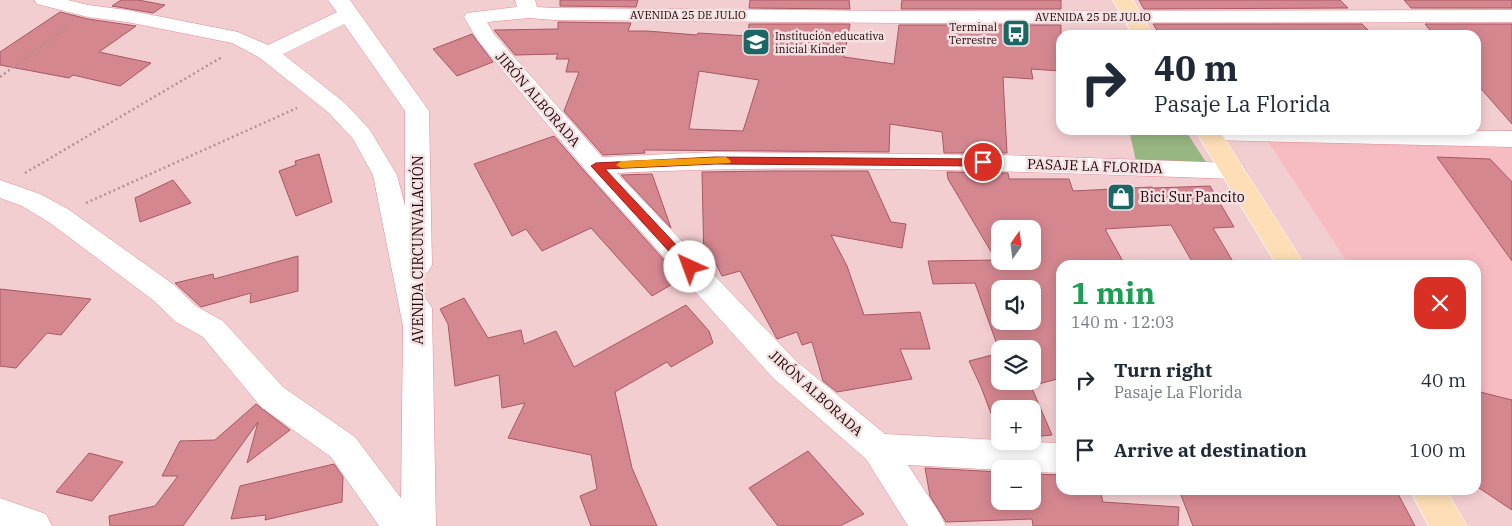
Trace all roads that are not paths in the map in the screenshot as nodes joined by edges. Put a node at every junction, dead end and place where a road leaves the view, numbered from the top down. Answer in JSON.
{"nodes":[{"id":1,"x":44,"y":0,"type":"edge"},
{"id":2,"x":479,"y":0,"type":"edge"},
{"id":3,"x":343,"y":7,"type":"edge"},
{"id":4,"x":692,"y":7,"type":"edge"},
{"id":5,"x":900,"y":8,"type":"edge"},
{"id":6,"x":1126,"y":8,"type":"edge"},
{"id":7,"x":1326,"y":8,"type":"edge"},
{"id":8,"x":528,"y":10,"type":"edge"},
{"id":9,"x":1512,"y":16,"type":"edge"},
{"id":10,"x":1140,"y":30,"type":"edge"},
{"id":11,"x":268,"y":53,"type":"junction"},
{"id":12,"x":1211,"y":135,"type":"edge"},
{"id":13,"x":1360,"y":135,"type":"edge"},
{"id":14,"x":1512,"y":139,"type":"edge"},
{"id":15,"x":596,"y":166,"type":"junction"},
{"id":16,"x":1234,"y":171,"type":"junction"},
{"id":17,"x":8,"y":183,"type":"edge"},
{"id":18,"x":1288,"y":260,"type":"edge"},
{"id":19,"x":418,"y":326,"type":"junction"},
{"id":20,"x":878,"y":448,"type":"junction"},
{"id":21,"x":1056,"y":458,"type":"edge"},
{"id":22,"x":1430,"y":495,"type":"edge"},
{"id":23,"x":0,"y":515,"type":"edge"},
{"id":24,"x":34,"y":526,"type":"edge"},
{"id":25,"x":400,"y":526,"type":"edge"},
{"id":26,"x":418,"y":526,"type":"edge"},
{"id":27,"x":928,"y":526,"type":"edge"},
{"id":28,"x":1449,"y":526,"type":"edge"}],
"edges":[{"from":1,"to":11,"type":"street"},
{"from":2,"to":8,"type":"street"},
{"from":3,"to":11,"type":"street"},
{"from":3,"to":19,"type":"street","name":"AVENIDA CIRCUNVALACIÓN"},
{"from":4,"to":5,"type":"street","name":"AVENIDA 25 DE JULIO"},
{"from":4,"to":8,"type":"street","name":"AVENIDA 25 DE JULIO"},
{"from":5,"to":6,"type":"street","name":"AVENIDA 25 DE JULIO"},
{"from":6,"to":7,"type":"street","name":"AVENIDA 25 DE JULIO"},
{"from":6,"to":10,"type":"main road"},
{"from":7,"to":9,"type":"street","name":"AVENIDA 25 DE JULIO"},
{"from":8,"to":15,"type":"street","name":"JIRÓN ALBORADA"},
{"from":11,"to":19,"type":"street"},
{"from":12,"to":16,"type":"main road"},
{"from":13,"to":14,"type":"street"},
{"from":15,"to":16,"type":"street","name":"PASAJE LA FLORIDA"},
{"from":15,"to":20,"type":"street","name":"JIRÓN ALBORADA"},
{"from":16,"to":18,"type":"main road"},
{"from":17,"to":25,"type":"street"},
{"from":19,"to":26,"type":"street","name":"AVENIDA CIRCUNVALACIÓN"},
{"from":20,"to":21,"type":"street"},
{"from":20,"to":27,"type":"street","name":"JIRÓN ALBORADA"},
{"from":22,"to":28,"type":"main road"},
{"from":23,"to":24,"type":"street"}]}
